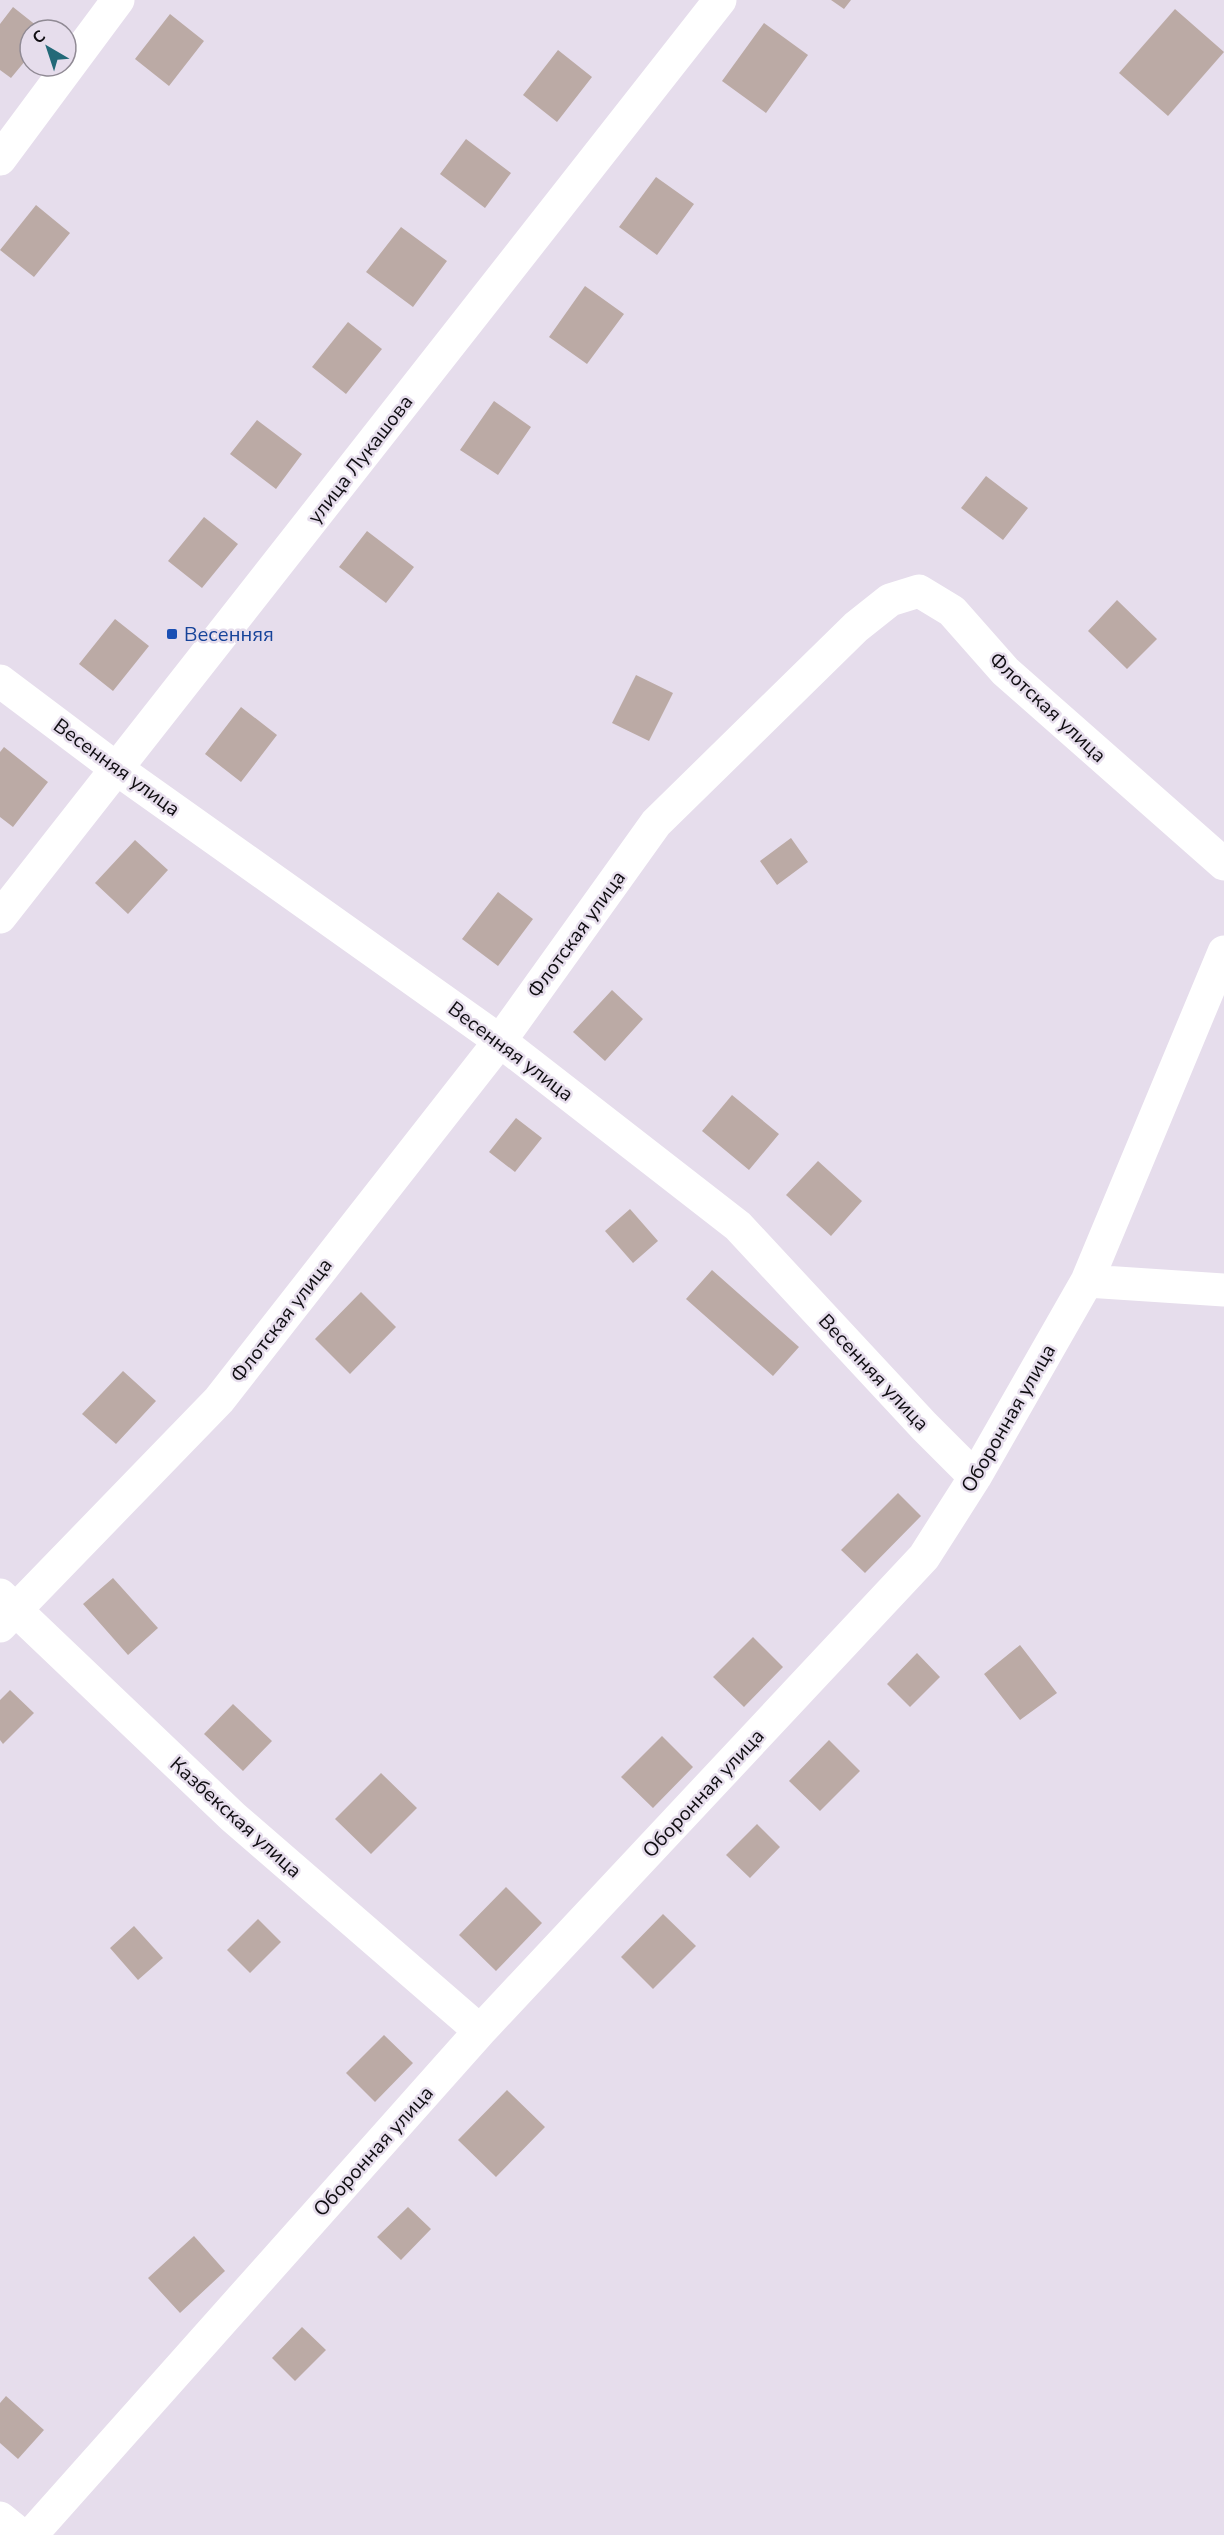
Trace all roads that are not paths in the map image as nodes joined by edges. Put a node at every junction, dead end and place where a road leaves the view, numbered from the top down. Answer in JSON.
{"nodes":[{"id":1,"x":117,"y":0,"type":"edge"},
{"id":2,"x":720,"y":0,"type":"edge"},
{"id":3,"x":0,"y":159,"type":"edge"},
{"id":4,"x":0,"y":681,"type":"edge"},
{"id":5,"x":117,"y":769,"type":"junction"},
{"id":6,"x":1224,"y":864,"type":"edge"},
{"id":7,"x":0,"y":917,"type":"edge"},
{"id":8,"x":1224,"y":952,"type":"edge"},
{"id":9,"x":500,"y":1041,"type":"junction"},
{"id":10,"x":1087,"y":1281,"type":"junction"},
{"id":11,"x":1224,"y":1290,"type":"edge"},
{"id":12,"x":975,"y":1477,"type":"junction"},
{"id":13,"x":5,"y":1610,"type":"edge"},
{"id":14,"x":480,"y":2031,"type":"junction"},
{"id":15,"x":0,"y":2518,"type":"edge"},
{"id":16,"x":21,"y":2535,"type":"edge"},
{"id":17,"x":31,"y":2535,"type":"edge"}],
"edges":[{"from":1,"to":3,"type":"street"},
{"from":2,"to":5,"type":"street","name":"улица Лукашова"},
{"from":4,"to":5,"type":"street","name":"Весенняя улица"},
{"from":5,"to":7,"type":"street","name":"улица Лукашова"},
{"from":5,"to":9,"type":"street","name":"Весенняя улица"},
{"from":6,"to":9,"type":"street","name":"Флотская улица"},
{"from":8,"to":10,"type":"street","name":"Оборонная улица"},
{"from":9,"to":12,"type":"street","name":"Весенняя улица"},
{"from":9,"to":13,"type":"street","name":"Флотская улица"},
{"from":10,"to":11,"type":"street"},
{"from":10,"to":12,"type":"street","name":"Оборонная улица"},
{"from":12,"to":14,"type":"street","name":"Оборонная улица"},
{"from":13,"to":14,"type":"street","name":"Казбекская улица"},
{"from":14,"to":17,"type":"street","name":"Оборонная улица"},
{"from":15,"to":16,"type":"street"}]}
